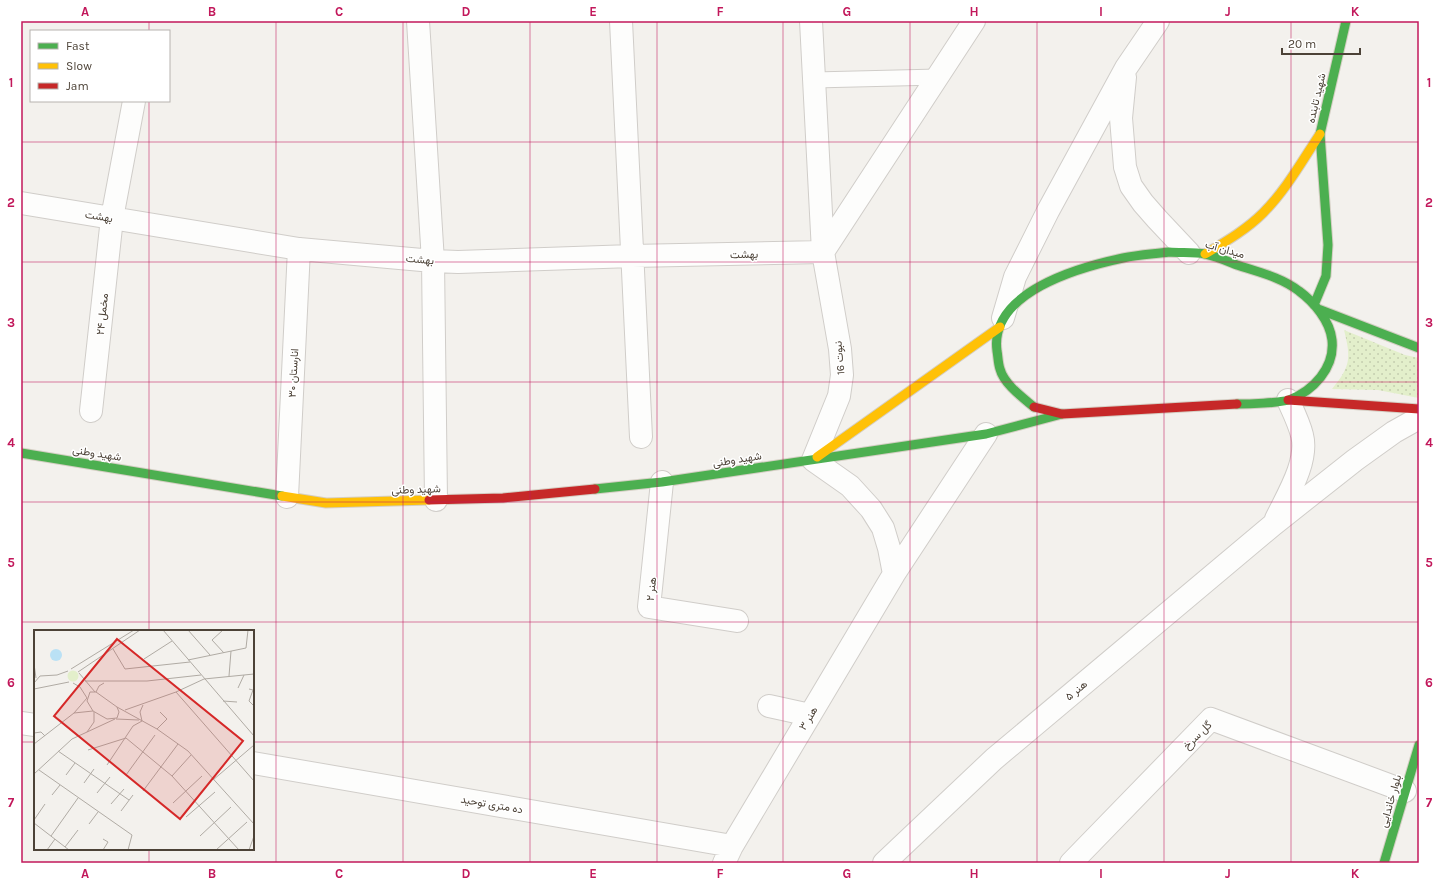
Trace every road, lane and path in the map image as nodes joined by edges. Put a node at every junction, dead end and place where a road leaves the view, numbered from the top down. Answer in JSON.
{"nodes":[{"id":1,"x":418,"y":21,"type":"edge"},
{"id":2,"x":621,"y":21,"type":"edge"},
{"id":3,"x":811,"y":21,"type":"edge"},
{"id":4,"x":974,"y":21,"type":"edge"},
{"id":5,"x":1158,"y":21,"type":"edge"},
{"id":6,"x":1346,"y":21,"type":"edge"},
{"id":7,"x":1126,"y":68,"type":"junction"},
{"id":8,"x":938,"y":77,"type":"junction"},
{"id":9,"x":814,"y":80,"type":"junction"},
{"id":10,"x":134,"y":102,"type":"edge"},
{"id":11,"x":1320,"y":134,"type":"junction"},
{"id":12,"x":21,"y":203,"type":"edge"},
{"id":13,"x":112,"y":218,"type":"junction"},
{"id":14,"x":299,"y":249,"type":"junction"},
{"id":15,"x":823,"y":252,"type":"junction"},
{"id":16,"x":1197,"y":253,"type":"junction"},
{"id":17,"x":632,"y":256,"type":"junction"},
{"id":18,"x":433,"y":261,"type":"junction"},
{"id":19,"x":1316,"y":307,"type":"junction"},
{"id":20,"x":1001,"y":323,"type":"junction"},
{"id":21,"x":1419,"y":348,"type":"edge"},
{"id":22,"x":1288,"y":400,"type":"junction"},
{"id":23,"x":1419,"y":409,"type":"edge"},
{"id":24,"x":91,"y":411,"type":"dead end"},
{"id":25,"x":1062,"y":414,"type":"junction"},
{"id":26,"x":1419,"y":418,"type":"edge"},
{"id":27,"x":986,"y":434,"type":"junction"},
{"id":28,"x":641,"y":437,"type":"dead end"},
{"id":29,"x":21,"y":453,"type":"edge"},
{"id":30,"x":813,"y":460,"type":"junction"},
{"id":31,"x":662,"y":482,"type":"junction"},
{"id":32,"x":287,"y":497,"type":"junction"},
{"id":33,"x":436,"y":500,"type":"junction"},
{"id":34,"x":1274,"y":524,"type":"junction"},
{"id":35,"x":894,"y":574,"type":"junction"},
{"id":36,"x":738,"y":622,"type":"dead end"},
{"id":37,"x":769,"y":706,"type":"dead end"},
{"id":38,"x":810,"y":715,"type":"junction"},
{"id":39,"x":21,"y":723,"type":"edge"},
{"id":40,"x":34,"y":725,"type":"edge"},
{"id":41,"x":1419,"y":745,"type":"edge"},
{"id":42,"x":254,"y":763,"type":"edge"},
{"id":43,"x":1405,"y":791,"type":"junction"},
{"id":44,"x":728,"y":854,"type":"edge"},
{"id":45,"x":884,"y":863,"type":"edge"},
{"id":46,"x":1070,"y":863,"type":"edge"},
{"id":47,"x":1384,"y":863,"type":"edge"}],
"edges":[{"from":1,"to":18,"type":"street"},
{"from":2,"to":17,"type":"street"},
{"from":3,"to":9,"type":"street","name":"نبوت 16"},
{"from":4,"to":8,"type":"street"},
{"from":5,"to":7,"type":"street"},
{"from":6,"to":11,"type":"main road","name":"شهید تابنده"},
{"from":7,"to":16,"type":"street"},
{"from":7,"to":20,"type":"street"},
{"from":8,"to":9,"type":"lane"},
{"from":8,"to":15,"type":"street"},
{"from":9,"to":15,"type":"street","name":"نبوت 16"},
{"from":10,"to":13,"type":"street","name":"مخمل ۲۴"},
{"from":11,"to":16,"type":"main road"},
{"from":11,"to":19,"type":"main road"},
{"from":12,"to":13,"type":"street","name":"بهشت"},
{"from":13,"to":14,"type":"street","name":"بهشت"},
{"from":13,"to":24,"type":"street","name":"مخمل ۲۴"},
{"from":14,"to":18,"type":"street","name":"بهشت"},
{"from":14,"to":32,"type":"street","name":"انارستان ۳۰"},
{"from":15,"to":17,"type":"street","name":"بهشت"},
{"from":15,"to":30,"type":"street","name":"نبوت 16"},
{"from":16,"to":19,"type":"main road","name":"میدان آب"},
{"from":16,"to":20,"type":"main road","name":"میدان آب"},
{"from":17,"to":18,"type":"street","name":"بهشت"},
{"from":17,"to":28,"type":"street"},
{"from":18,"to":33,"type":"street"},
{"from":19,"to":21,"type":"main road"},
{"from":19,"to":22,"type":"main road","name":"میدان آب"},
{"from":20,"to":25,"type":"main road","name":"میدان آب"},
{"from":20,"to":30,"type":"main road"},
{"from":22,"to":23,"type":"main road"},
{"from":22,"to":25,"type":"main road","name":"میدان آب"},
{"from":22,"to":34,"type":"street"},
{"from":25,"to":27,"type":"main road","name":"شهید وطنی"},
{"from":26,"to":34,"type":"street","name":"هنر ۵"},
{"from":27,"to":30,"type":"main road","name":"شهید وطنی"},
{"from":27,"to":35,"type":"street","name":"هنر ۳"},
{"from":29,"to":32,"type":"main road","name":"شهید وطنی"},
{"from":30,"to":31,"type":"main road","name":"شهید وطنی"},
{"from":30,"to":35,"type":"street"},
{"from":31,"to":33,"type":"main road","name":"شهید وطنی"},
{"from":31,"to":36,"type":"street","name":"هنر ۲"},
{"from":32,"to":33,"type":"main road","name":"شهید وطنی"},
{"from":34,"to":45,"type":"street","name":"هنر ۵"},
{"from":35,"to":38,"type":"street","name":"هنر ۳"},
{"from":37,"to":38,"type":"street"},
{"from":38,"to":44,"type":"street","name":"هنر ۳"},
{"from":39,"to":40,"type":"street"},
{"from":41,"to":43,"type":"main road","name":"بلوار خاندایی"},
{"from":42,"to":44,"type":"street","name":"ده متری توحید"},
{"from":43,"to":46,"type":"street","name":"گل سرخ"},
{"from":43,"to":47,"type":"main road","name":"بلوار خاندایی"}]}
